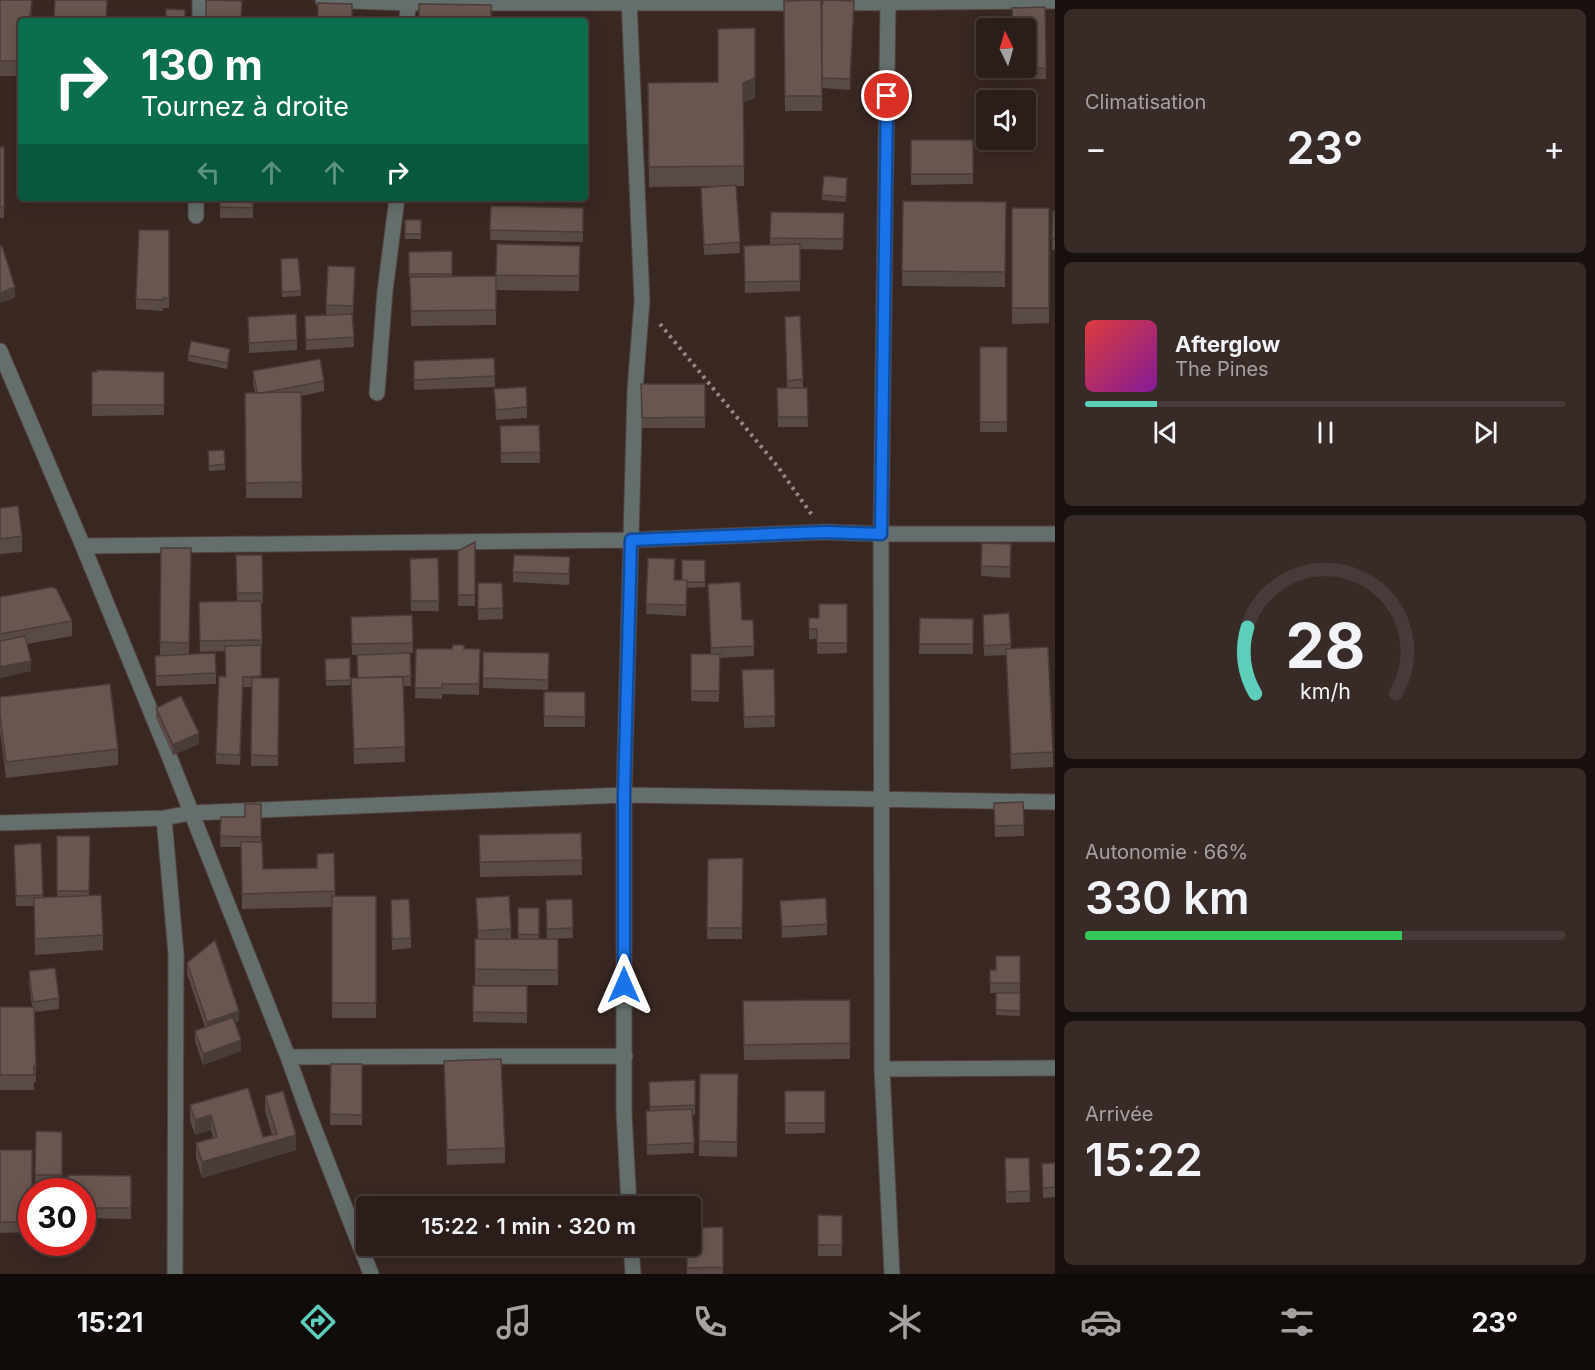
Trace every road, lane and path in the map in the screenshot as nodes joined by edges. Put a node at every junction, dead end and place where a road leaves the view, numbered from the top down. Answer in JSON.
{"nodes":[{"id":1,"x":200,"y":0,"type":"edge"},
{"id":2,"x":323,"y":0,"type":"edge"},
{"id":3,"x":1055,"y":1,"type":"edge"},
{"id":4,"x":629,"y":2,"type":"edge"},
{"id":5,"x":888,"y":2,"type":"edge"},
{"id":6,"x":408,"y":3,"type":"junction"},
{"id":7,"x":200,"y":18,"type":"edge"},
{"id":8,"x":407,"y":18,"type":"edge"},
{"id":9,"x":196,"y":201,"type":"edge"},
{"id":10,"x":397,"y":201,"type":"edge"},
{"id":11,"x":196,"y":216,"type":"dead end"},
{"id":12,"x":642,"y":301,"type":"junction"},
{"id":13,"x":0,"y":351,"type":"edge"},
{"id":14,"x":377,"y":393,"type":"dead end"},
{"id":15,"x":825,"y":532,"type":"junction"},
{"id":16,"x":881,"y":534,"type":"junction"},
{"id":17,"x":1055,"y":534,"type":"edge"},
{"id":18,"x":631,"y":540,"type":"junction"},
{"id":19,"x":83,"y":546,"type":"junction"},
{"id":20,"x":624,"y":795,"type":"junction"},
{"id":21,"x":883,"y":798,"type":"junction"},
{"id":22,"x":1055,"y":801,"type":"edge"},
{"id":23,"x":190,"y":813,"type":"junction"},
{"id":24,"x":164,"y":818,"type":"junction"},
{"id":25,"x":0,"y":823,"type":"edge"},
{"id":26,"x":625,"y":1056,"type":"junction"},
{"id":27,"x":288,"y":1057,"type":"junction"},
{"id":28,"x":1055,"y":1068,"type":"edge"},
{"id":29,"x":882,"y":1069,"type":"junction"},
{"id":30,"x":628,"y":1196,"type":"edge"},
{"id":31,"x":632,"y":1256,"type":"edge"},
{"id":32,"x":175,"y":1274,"type":"edge"},
{"id":33,"x":371,"y":1274,"type":"edge"},
{"id":34,"x":633,"y":1274,"type":"edge"},
{"id":35,"x":892,"y":1274,"type":"edge"}],
"edges":[{"from":1,"to":7,"type":"street"},
{"from":2,"to":6,"type":"street"},
{"from":3,"to":5,"type":"street"},
{"from":4,"to":5,"type":"street"},
{"from":4,"to":6,"type":"street"},
{"from":4,"to":12,"type":"street"},
{"from":5,"to":16,"type":"street"},
{"from":6,"to":8,"type":"street"},
{"from":9,"to":11,"type":"street"},
{"from":10,"to":14,"type":"street"},
{"from":12,"to":15,"type":"path"},
{"from":12,"to":18,"type":"street"},
{"from":13,"to":19,"type":"street"},
{"from":15,"to":16,"type":"street"},
{"from":15,"to":18,"type":"street"},
{"from":16,"to":17,"type":"street"},
{"from":16,"to":21,"type":"street"},
{"from":18,"to":19,"type":"street"},
{"from":18,"to":20,"type":"street"},
{"from":19,"to":23,"type":"street"},
{"from":20,"to":21,"type":"street"},
{"from":20,"to":23,"type":"street"},
{"from":20,"to":26,"type":"street"},
{"from":21,"to":22,"type":"street"},
{"from":21,"to":29,"type":"street"},
{"from":23,"to":24,"type":"street"},
{"from":23,"to":27,"type":"street"},
{"from":24,"to":25,"type":"street"},
{"from":24,"to":32,"type":"street"},
{"from":26,"to":27,"type":"street"},
{"from":26,"to":30,"type":"street"},
{"from":27,"to":33,"type":"street"},
{"from":28,"to":29,"type":"street"},
{"from":29,"to":35,"type":"street"},
{"from":31,"to":34,"type":"street"}]}
